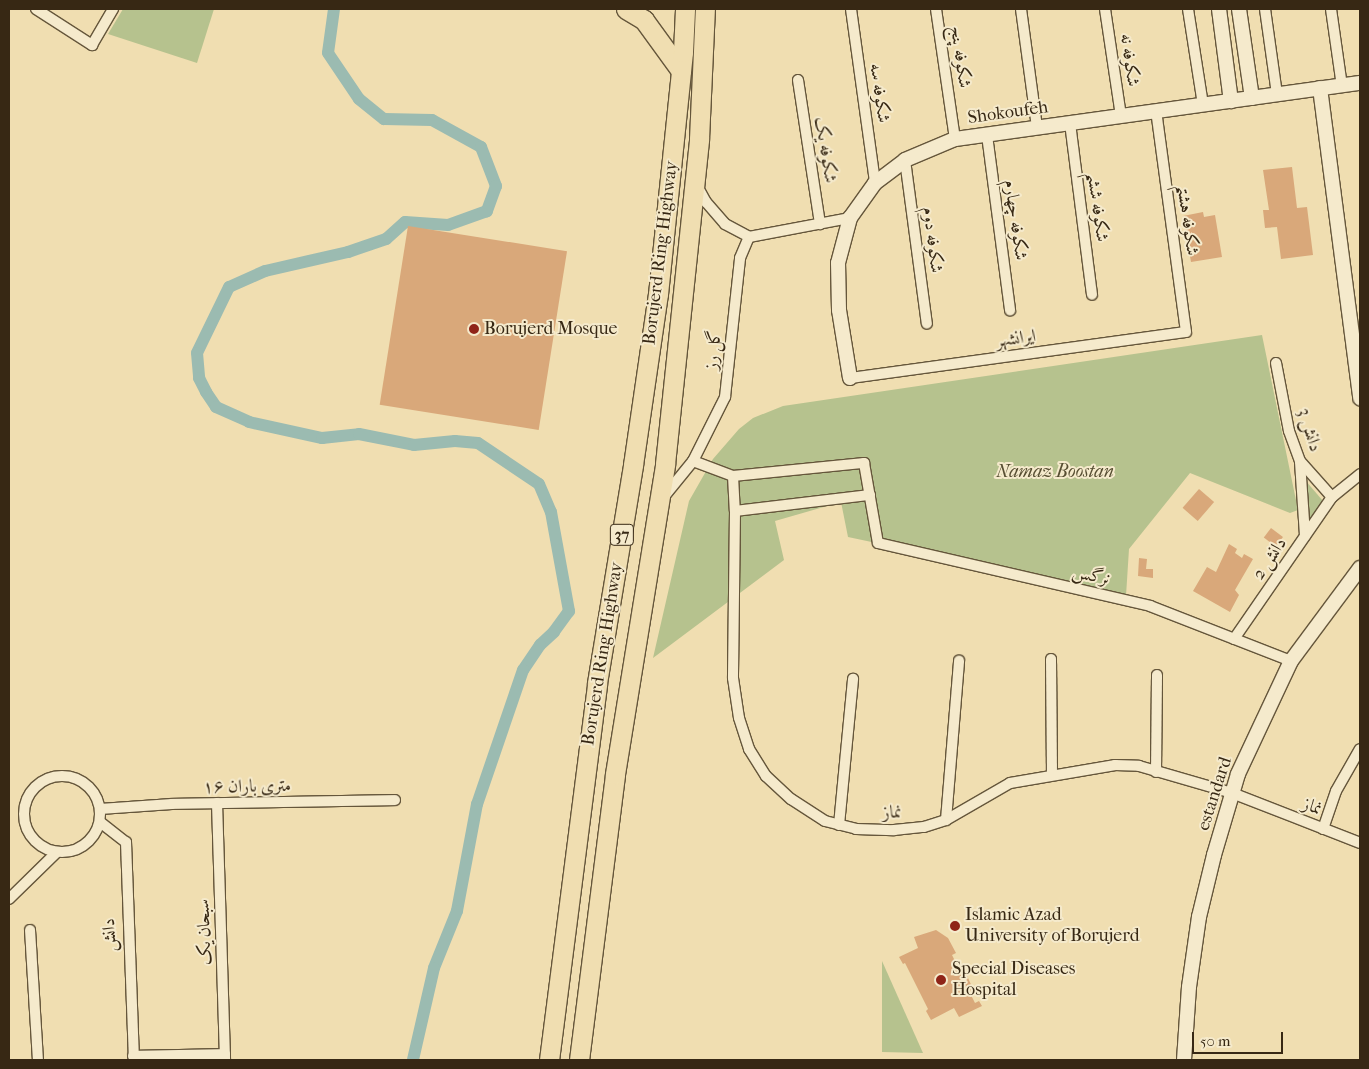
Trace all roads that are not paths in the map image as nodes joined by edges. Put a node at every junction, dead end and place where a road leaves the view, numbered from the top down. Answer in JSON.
{"nodes":[{"id":1,"x":36,"y":9,"type":"edge"},
{"id":2,"x":113,"y":9,"type":"edge"},
{"id":3,"x":626,"y":9,"type":"edge"},
{"id":4,"x":685,"y":9,"type":"edge"},
{"id":5,"x":705,"y":9,"type":"edge"},
{"id":6,"x":851,"y":9,"type":"edge"},
{"id":7,"x":936,"y":9,"type":"edge"},
{"id":8,"x":1021,"y":9,"type":"edge"},
{"id":9,"x":1105,"y":9,"type":"edge"},
{"id":10,"x":1188,"y":9,"type":"edge"},
{"id":11,"x":1218,"y":9,"type":"edge"},
{"id":12,"x":1239,"y":9,"type":"edge"},
{"id":13,"x":1265,"y":9,"type":"edge"},
{"id":14,"x":1331,"y":9,"type":"edge"},
{"id":15,"x":681,"y":71,"type":"junction"},
{"id":16,"x":798,"y":80,"type":"dead end"},
{"id":17,"x":1360,"y":83,"type":"edge"},
{"id":18,"x":1342,"y":86,"type":"junction"},
{"id":19,"x":1320,"y":88,"type":"junction"},
{"id":20,"x":1277,"y":94,"type":"junction"},
{"id":21,"x":1252,"y":98,"type":"junction"},
{"id":22,"x":1232,"y":101,"type":"junction"},
{"id":23,"x":1203,"y":105,"type":"junction"},
{"id":24,"x":1156,"y":111,"type":"junction"},
{"id":25,"x":1121,"y":116,"type":"junction"},
{"id":26,"x":1070,"y":123,"type":"junction"},
{"id":27,"x":1037,"y":128,"type":"junction"},
{"id":28,"x":987,"y":134,"type":"junction"},
{"id":29,"x":955,"y":139,"type":"junction"},
{"id":30,"x":905,"y":160,"type":"junction"},
{"id":31,"x":695,"y":181,"type":"junction"},
{"id":32,"x":876,"y":183,"type":"junction"},
{"id":33,"x":850,"y":218,"type":"junction"},
{"id":34,"x":820,"y":224,"type":"junction"},
{"id":35,"x":749,"y":237,"type":"junction"},
{"id":36,"x":1092,"y":295,"type":"dead end"},
{"id":37,"x":1010,"y":310,"type":"dead end"},
{"id":38,"x":927,"y":324,"type":"dead end"},
{"id":39,"x":1186,"y":332,"type":"joint"},
{"id":40,"x":1276,"y":363,"type":"dead end"},
{"id":41,"x":850,"y":378,"type":"joint"},
{"id":42,"x":1360,"y":398,"type":"edge"},
{"id":43,"x":1300,"y":461,"type":"junction"},
{"id":44,"x":693,"y":462,"type":"junction"},
{"id":45,"x":1360,"y":474,"type":"edge"},
{"id":46,"x":733,"y":476,"type":"junction"},
{"id":47,"x":870,"y":495,"type":"junction"},
{"id":48,"x":1332,"y":497,"type":"junction"},
{"id":49,"x":658,"y":504,"type":"junction"},
{"id":50,"x":735,"y":511,"type":"junction"},
{"id":51,"x":1305,"y":536,"type":"junction"},
{"id":52,"x":1360,"y":568,"type":"edge"},
{"id":53,"x":1234,"y":639,"type":"junction"},
{"id":54,"x":1051,"y":658,"type":"dead end"},
{"id":55,"x":958,"y":661,"type":"dead end"},
{"id":56,"x":1291,"y":661,"type":"junction"},
{"id":57,"x":1156,"y":675,"type":"dead end"},
{"id":58,"x":853,"y":679,"type":"dead end"},
{"id":59,"x":1360,"y":749,"type":"edge"},
{"id":60,"x":1156,"y":772,"type":"junction"},
{"id":61,"x":1052,"y":775,"type":"junction"},
{"id":62,"x":1232,"y":793,"type":"junction"},
{"id":63,"x":395,"y":800,"type":"dead end"},
{"id":64,"x":217,"y":803,"type":"junction"},
{"id":65,"x":100,"y":808,"type":"junction"},
{"id":66,"x":946,"y":820,"type":"junction"},
{"id":67,"x":100,"y":822,"type":"junction"},
{"id":68,"x":839,"y":825,"type":"junction"},
{"id":69,"x":1323,"y":829,"type":"junction"},
{"id":70,"x":1360,"y":843,"type":"edge"},
{"id":71,"x":57,"y":852,"type":"junction"},
{"id":72,"x":9,"y":899,"type":"edge"},
{"id":73,"x":30,"y":930,"type":"dead end"},
{"id":74,"x":225,"y":1057,"type":"edge"},
{"id":75,"x":133,"y":1058,"type":"edge"},
{"id":76,"x":38,"y":1060,"type":"edge"},
{"id":77,"x":549,"y":1060,"type":"edge"},
{"id":78,"x":579,"y":1060,"type":"edge"},
{"id":79,"x":1184,"y":1060,"type":"edge"}],
"edges":[{"from":1,"to":2,"type":"street"},
{"from":3,"to":15,"type":"highway"},
{"from":4,"to":15,"type":"highway","name":"Borujerd Ring Highway","number":"37"},
{"from":5,"to":31,"type":"highway","name":"Borujerd Ring Highway","number":"37"},
{"from":6,"to":32,"type":"street","name":"شکوفه سه"},
{"from":7,"to":29,"type":"street","name":"شکوفه پنج"},
{"from":8,"to":27,"type":"street"},
{"from":9,"to":25,"type":"street","name":"شکوفه نه"},
{"from":10,"to":23,"type":"street"},
{"from":11,"to":22,"type":"street"},
{"from":12,"to":21,"type":"street"},
{"from":13,"to":20,"type":"street"},
{"from":14,"to":18,"type":"street"},
{"from":15,"to":77,"type":"highway","name":"Borujerd Ring Highway","number":"37"},
{"from":16,"to":34,"type":"street","name":"شکوفه یک"},
{"from":17,"to":18,"type":"street","name":"Shokoufeh"},
{"from":18,"to":19,"type":"street","name":"Shokoufeh"},
{"from":19,"to":20,"type":"street","name":"Shokoufeh"},
{"from":19,"to":42,"type":"street"},
{"from":20,"to":21,"type":"street","name":"Shokoufeh"},
{"from":21,"to":22,"type":"street","name":"Shokoufeh"},
{"from":22,"to":23,"type":"street","name":"Shokoufeh"},
{"from":23,"to":24,"type":"street","name":"Shokoufeh"},
{"from":24,"to":25,"type":"street","name":"Shokoufeh"},
{"from":24,"to":39,"type":"street","name":"شکوفه هشتم"},
{"from":25,"to":26,"type":"street","name":"Shokoufeh"},
{"from":26,"to":27,"type":"street","name":"Shokoufeh"},
{"from":26,"to":36,"type":"street","name":"شکوفه ششم"},
{"from":27,"to":28,"type":"street","name":"Shokoufeh"},
{"from":28,"to":29,"type":"street","name":"Shokoufeh"},
{"from":28,"to":37,"type":"street","name":"شکوفه چهارم"},
{"from":29,"to":30,"type":"street","name":"Shokoufeh"},
{"from":30,"to":32,"type":"street","name":"Shokoufeh"},
{"from":30,"to":38,"type":"street","name":"شکوفه دوم"},
{"from":31,"to":35,"type":"street"},
{"from":31,"to":49,"type":"highway","name":"Borujerd Ring Highway","number":"37"},
{"from":32,"to":33,"type":"street","name":"Shokoufeh"},
{"from":33,"to":34,"type":"street"},
{"from":33,"to":41,"type":"street","name":"Shokoufeh"},
{"from":34,"to":35,"type":"street"},
{"from":35,"to":44,"type":"street","name":"گل رز"},
{"from":39,"to":41,"type":"street","name":"ایرانشهر"},
{"from":40,"to":43,"type":"street","name":"دانش 3"},
{"from":43,"to":48,"type":"street","name":"دانش 3"},
{"from":43,"to":51,"type":"street"},
{"from":44,"to":46,"type":"street"},
{"from":44,"to":49,"type":"street","name":"گل رز"},
{"from":45,"to":48,"type":"street","name":"دانش 2"},
{"from":46,"to":47,"type":"street"},
{"from":46,"to":50,"type":"street","name":"نماز"},
{"from":47,"to":50,"type":"street"},
{"from":47,"to":53,"type":"street","name":"نرگس"},
{"from":48,"to":51,"type":"street","name":"دانش 2"},
{"from":49,"to":78,"type":"highway","name":"Borujerd Ring Highway","number":"37"},
{"from":50,"to":68,"type":"street","name":"نماز"},
{"from":51,"to":53,"type":"street","name":"دانش 2"},
{"from":52,"to":56,"type":"street","name":"estandard"},
{"from":53,"to":56,"type":"street","name":"نرگس"},
{"from":54,"to":61,"type":"street"},
{"from":55,"to":66,"type":"street"},
{"from":56,"to":62,"type":"street","name":"estandard"},
{"from":57,"to":60,"type":"street"},
{"from":58,"to":68,"type":"street"},
{"from":59,"to":69,"type":"street"},
{"from":60,"to":61,"type":"street","name":"نماز"},
{"from":60,"to":62,"type":"street","name":"نماز"},
{"from":61,"to":66,"type":"street","name":"نماز"},
{"from":62,"to":69,"type":"street","name":"نماز"},
{"from":62,"to":79,"type":"street","name":"estandard"},
{"from":63,"to":64,"type":"street","name":"۱۶ متری باران"},
{"from":64,"to":65,"type":"street","name":"۱۶ متری باران"},
{"from":64,"to":74,"type":"street","name":"سبحان یک"},
{"from":65,"to":67,"type":"street"},
{"from":65,"to":71,"type":"street"},
{"from":66,"to":68,"type":"street","name":"نماز"},
{"from":67,"to":71,"type":"street"},
{"from":67,"to":75,"type":"street","name":"دانش"},
{"from":69,"to":70,"type":"street","name":"نماز"},
{"from":71,"to":72,"type":"street"},
{"from":73,"to":76,"type":"street"},
{"from":74,"to":75,"type":"street"}]}
